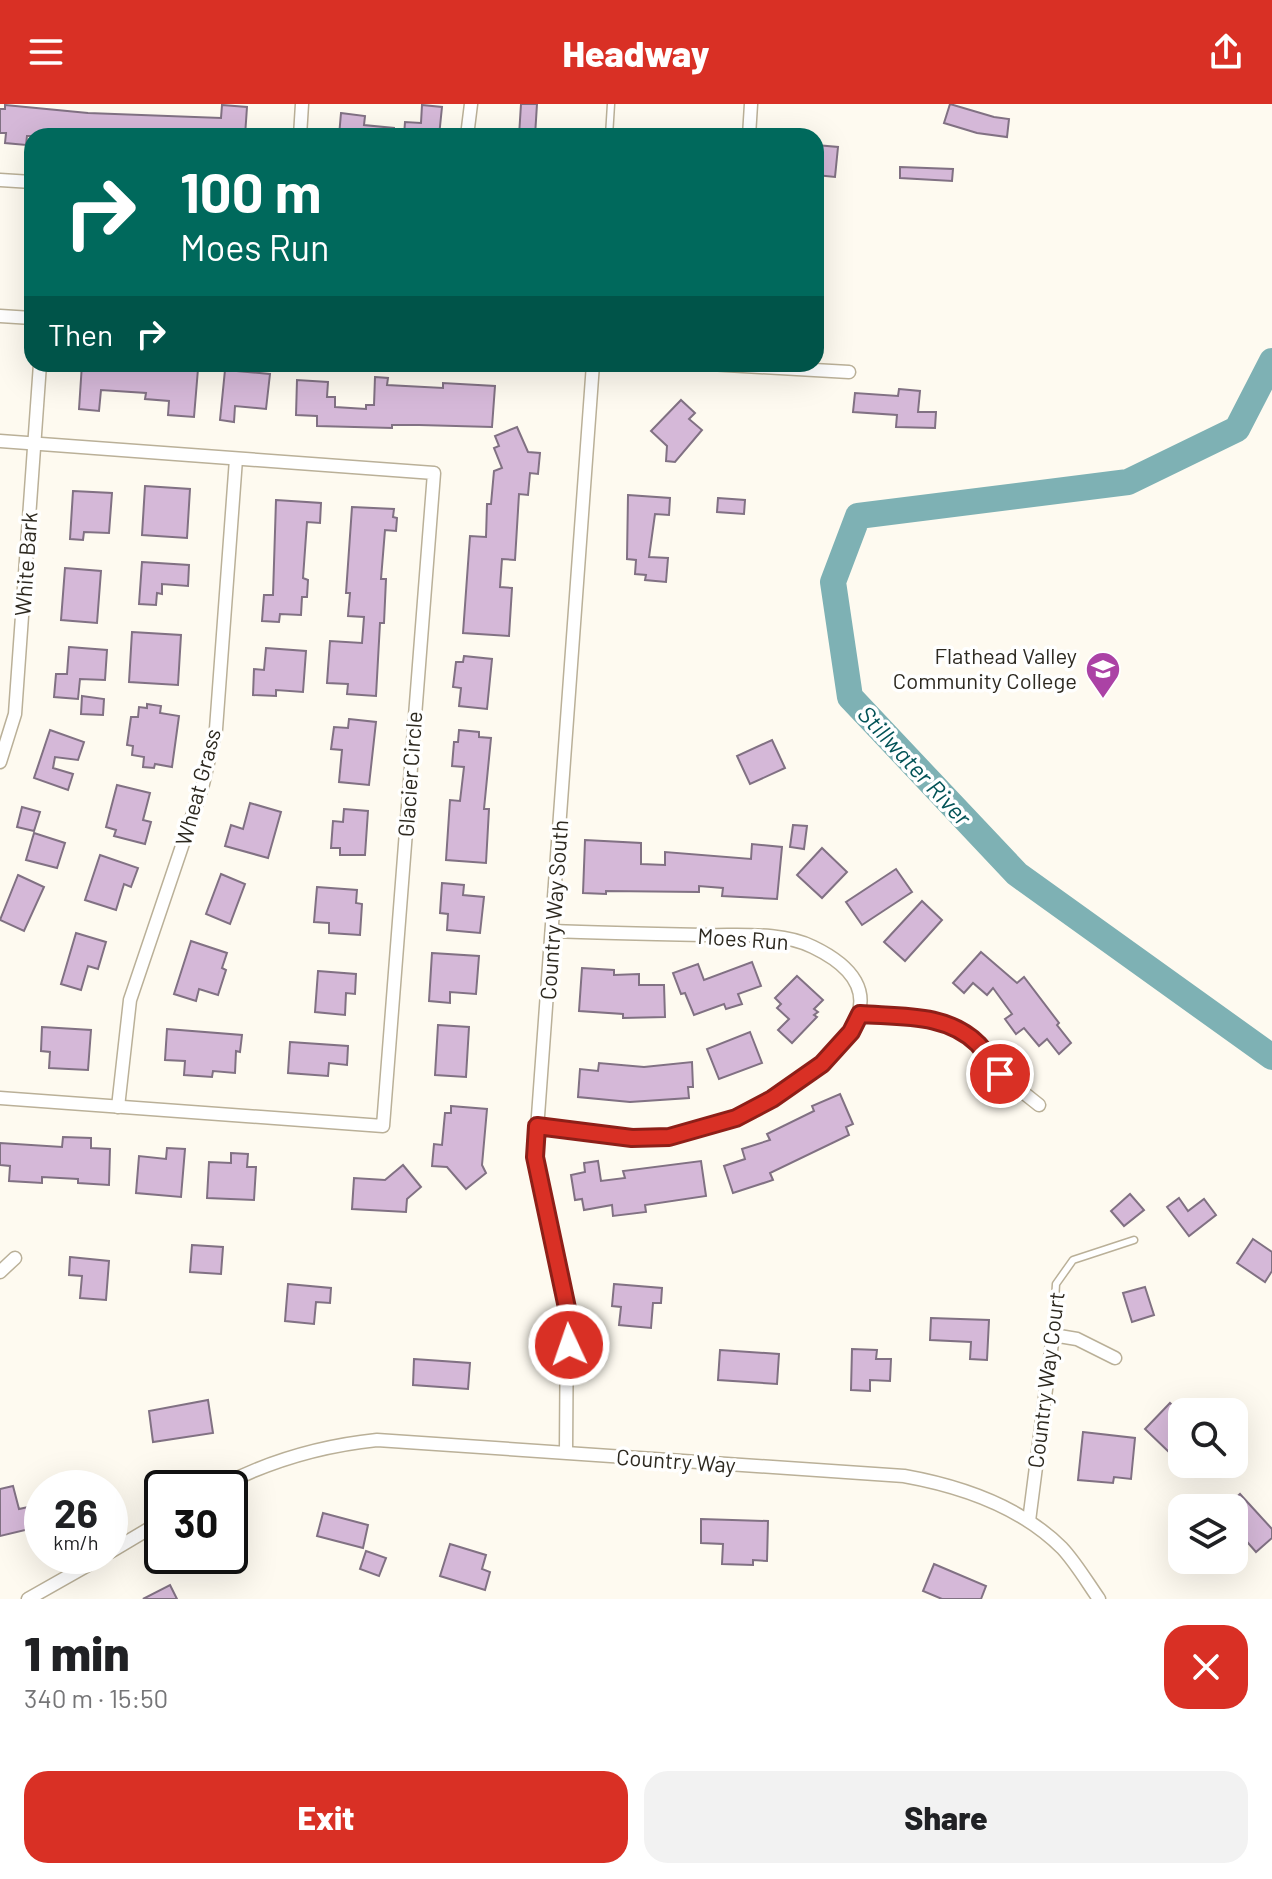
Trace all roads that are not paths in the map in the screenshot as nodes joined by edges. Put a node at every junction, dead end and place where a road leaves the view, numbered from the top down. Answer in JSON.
{"nodes":[{"id":1,"x":302,"y":104,"type":"edge"},
{"id":2,"x":471,"y":104,"type":"edge"},
{"id":3,"x":611,"y":104,"type":"edge"},
{"id":4,"x":751,"y":104,"type":"edge"},
{"id":5,"x":300,"y":128,"type":"edge"},
{"id":6,"x":468,"y":128,"type":"edge"},
{"id":7,"x":610,"y":128,"type":"edge"},
{"id":8,"x":750,"y":128,"type":"edge"},
{"id":9,"x":0,"y":180,"type":"edge"},
{"id":10,"x":24,"y":182,"type":"edge"},
{"id":11,"x":0,"y":316,"type":"edge"},
{"id":12,"x":24,"y":318,"type":"edge"},
{"id":13,"x":824,"y":370,"type":"edge"},
{"id":14,"x":39,"y":372,"type":"edge"},
{"id":15,"x":592,"y":372,"type":"edge"},
{"id":16,"x":849,"y":372,"type":"dead end"},
{"id":17,"x":0,"y":441,"type":"edge"},
{"id":18,"x":35,"y":443,"type":"junction"},
{"id":19,"x":236,"y":459,"type":"junction"},
{"id":20,"x":0,"y":762,"type":"edge"},
{"id":21,"x":552,"y":931,"type":"junction"},
{"id":22,"x":860,"y":1014,"type":"junction"},
{"id":23,"x":0,"y":1098,"type":"edge"},
{"id":24,"x":1039,"y":1105,"type":"dead end"},
{"id":25,"x":118,"y":1107,"type":"junction"},
{"id":26,"x":537,"y":1126,"type":"junction"},
{"id":27,"x":1134,"y":1240,"type":"dead end"},
{"id":28,"x":15,"y":1258,"type":"dead end"},
{"id":29,"x":0,"y":1272,"type":"edge"},
{"id":30,"x":1053,"y":1335,"type":"junction"},
{"id":31,"x":1115,"y":1358,"type":"dead end"},
{"id":32,"x":566,"y":1452,"type":"junction"},
{"id":33,"x":248,"y":1474,"type":"edge"},
{"id":34,"x":1029,"y":1521,"type":"junction"},
{"id":35,"x":72,"y":1574,"type":"edge"},
{"id":36,"x":28,"y":1599,"type":"edge"},
{"id":37,"x":1099,"y":1599,"type":"edge"}],
"edges":[{"from":1,"to":5,"type":"street"},
{"from":2,"to":6,"type":"street"},
{"from":3,"to":7,"type":"lane"},
{"from":4,"to":8,"type":"street"},
{"from":9,"to":10,"type":"street"},
{"from":11,"to":12,"type":"street"},
{"from":13,"to":16,"type":"street"},
{"from":14,"to":18,"type":"street","name":"White Bark"},
{"from":15,"to":21,"type":"street","name":"Country Way South"},
{"from":17,"to":18,"type":"street","name":"Glacier Circle"},
{"from":18,"to":19,"type":"street","name":"Glacier Circle"},
{"from":18,"to":20,"type":"street","name":"White Bark"},
{"from":19,"to":25,"type":"street","name":"Wheat Grass"},
{"from":19,"to":25,"type":"street","name":"Glacier Circle"},
{"from":21,"to":22,"type":"street","name":"Moes Run"},
{"from":21,"to":26,"type":"street","name":"Country Way South"},
{"from":22,"to":24,"type":"street"},
{"from":22,"to":26,"type":"street"},
{"from":23,"to":25,"type":"street","name":"Glacier Circle"},
{"from":26,"to":32,"type":"street","name":"Country Way South"},
{"from":27,"to":30,"type":"lane","name":"Country Way Court"},
{"from":28,"to":29,"type":"street"},
{"from":30,"to":31,"type":"street"},
{"from":30,"to":34,"type":"street","name":"Country Way Court"},
{"from":32,"to":33,"type":"street","name":"Country Way"},
{"from":32,"to":34,"type":"street","name":"Country Way"},
{"from":34,"to":37,"type":"street","name":"Country Way"},
{"from":35,"to":36,"type":"street"}]}
